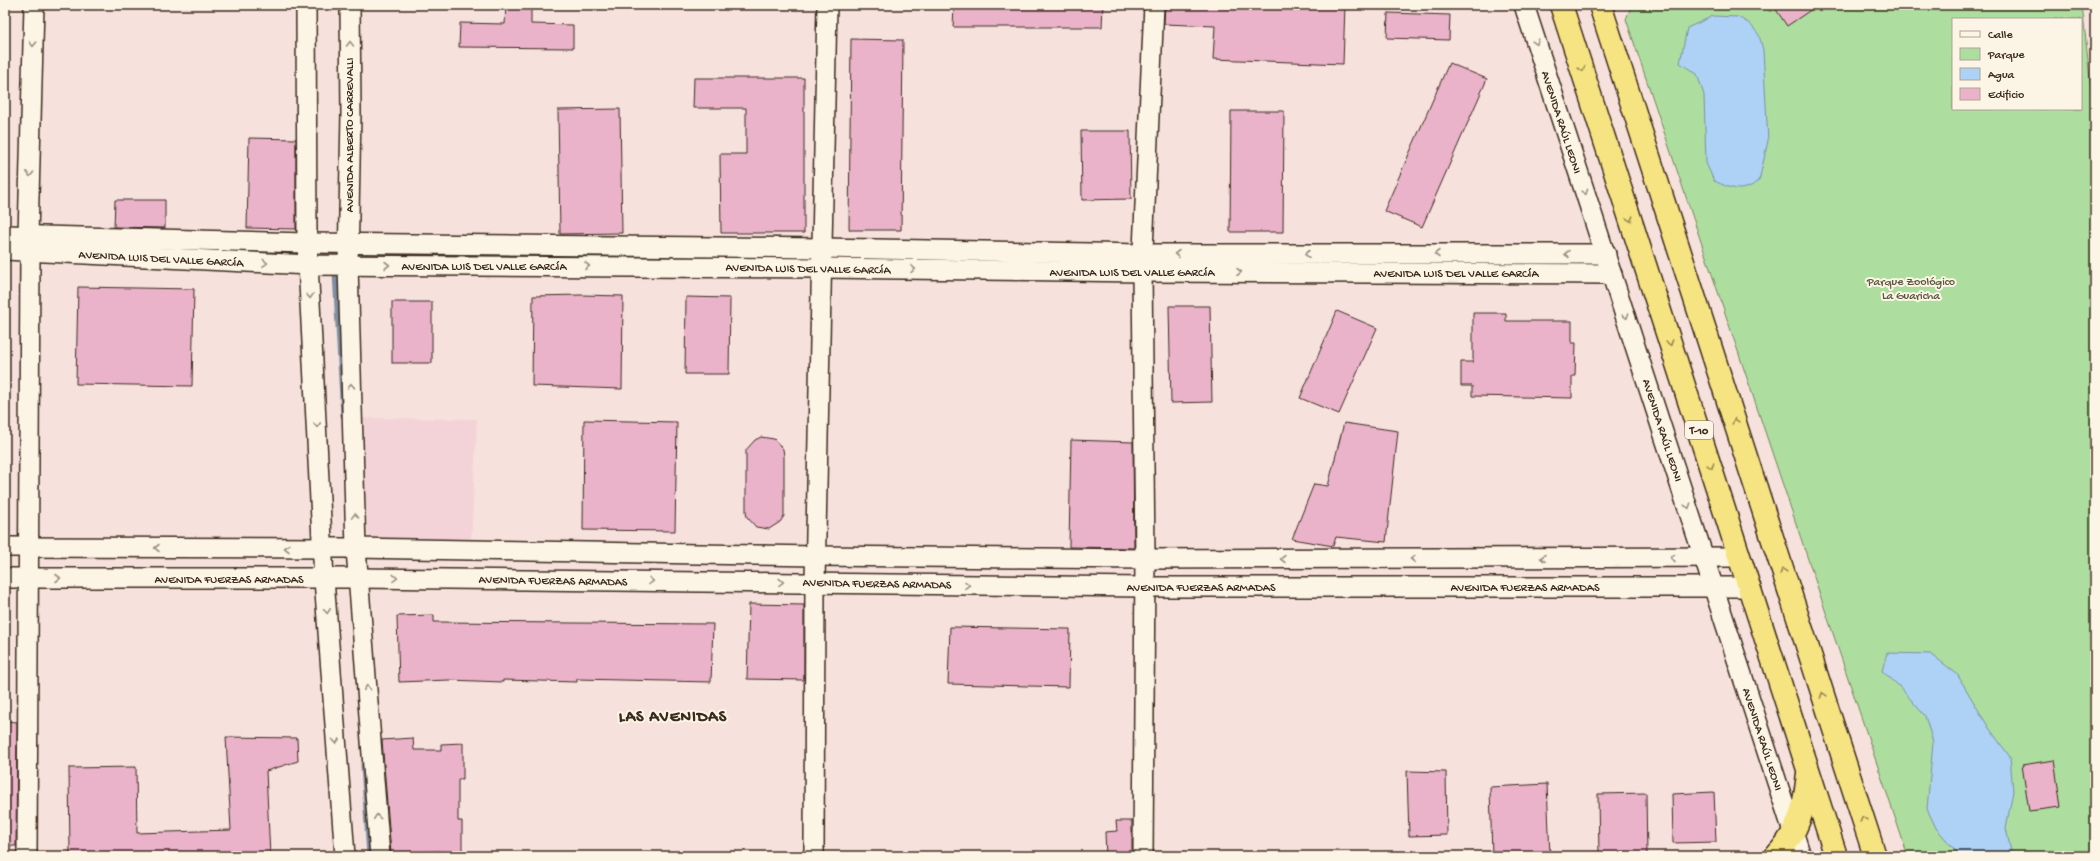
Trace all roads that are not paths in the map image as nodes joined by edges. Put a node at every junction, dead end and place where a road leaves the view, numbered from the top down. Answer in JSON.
{"nodes":[{"id":1,"x":34,"y":5,"type":"edge"},
{"id":2,"x":306,"y":5,"type":"edge"},
{"id":3,"x":350,"y":5,"type":"edge"},
{"id":4,"x":827,"y":5,"type":"edge"},
{"id":5,"x":1154,"y":5,"type":"edge"},
{"id":6,"x":1524,"y":5,"type":"edge"},
{"id":7,"x":1561,"y":5,"type":"edge"},
{"id":8,"x":1600,"y":5,"type":"edge"},
{"id":9,"x":5,"y":235,"type":"edge"},
{"id":10,"x":307,"y":243,"type":"junction"},
{"id":11,"x":348,"y":243,"type":"junction"},
{"id":12,"x":29,"y":244,"type":"junction"},
{"id":13,"x":822,"y":248,"type":"junction"},
{"id":14,"x":5,"y":250,"type":"edge"},
{"id":15,"x":1606,"y":254,"type":"junction"},
{"id":16,"x":1142,"y":263,"type":"junction"},
{"id":17,"x":309,"y":265,"type":"junction"},
{"id":18,"x":348,"y":265,"type":"junction"},
{"id":19,"x":822,"y":268,"type":"junction"},
{"id":20,"x":1612,"y":274,"type":"junction"},
{"id":21,"x":5,"y":547,"type":"edge"},
{"id":22,"x":28,"y":547,"type":"junction"},
{"id":23,"x":325,"y":548,"type":"junction"},
{"id":24,"x":355,"y":549,"type":"junction"},
{"id":25,"x":816,"y":556,"type":"junction"},
{"id":26,"x":1740,"y":557,"type":"junction"},
{"id":27,"x":1704,"y":558,"type":"junction"},
{"id":28,"x":1145,"y":559,"type":"junction"},
{"id":29,"x":5,"y":578,"type":"edge"},
{"id":30,"x":27,"y":578,"type":"junction"},
{"id":31,"x":357,"y":578,"type":"junction"},
{"id":32,"x":326,"y":579,"type":"junction"},
{"id":33,"x":815,"y":582,"type":"junction"},
{"id":34,"x":1144,"y":587,"type":"junction"},
{"id":35,"x":1750,"y":587,"type":"junction"},
{"id":36,"x":1714,"y":588,"type":"junction"},
{"id":37,"x":1808,"y":769,"type":"junction"},
{"id":38,"x":1794,"y":834,"type":"junction"},
{"id":39,"x":27,"y":856,"type":"edge"},
{"id":40,"x":345,"y":856,"type":"edge"},
{"id":41,"x":380,"y":856,"type":"edge"},
{"id":42,"x":814,"y":856,"type":"edge"},
{"id":43,"x":1143,"y":856,"type":"edge"},
{"id":44,"x":1776,"y":856,"type":"edge"},
{"id":45,"x":1801,"y":856,"type":"edge"},
{"id":46,"x":1836,"y":856,"type":"edge"},
{"id":47,"x":1875,"y":856,"type":"edge"}],
"edges":[{"from":1,"to":12,"type":"street","one_way":true},
{"from":2,"to":10,"type":"street"},
{"from":11,"to":3,"type":"street","name":"AVENIDA ALBERTO CARREVALLI","one_way":true},
{"from":4,"to":13,"type":"street"},
{"from":5,"to":16,"type":"street"},
{"from":6,"to":15,"type":"street","name":"AVENIDA RAÚL LEONI","one_way":true},
{"from":7,"to":26,"type":"highway","number":"T-10","one_way":true},
{"from":47,"to":8,"type":"highway","one_way":true},
{"from":9,"to":12,"type":"street","name":"AVENIDA LUIS DEL VALLE GARCÍA"},
{"from":10,"to":11,"type":"street","name":"AVENIDA LUIS DEL VALLE GARCÍA"},
{"from":10,"to":12,"type":"street","name":"AVENIDA LUIS DEL VALLE GARCÍA"},
{"from":10,"to":17,"type":"street"},
{"from":11,"to":13,"type":"street","name":"AVENIDA LUIS DEL VALLE GARCÍA"},
{"from":11,"to":18,"type":"street","name":"AVENIDA ALBERTO CARREVALLI"},
{"from":12,"to":14,"type":"street","name":"AVENIDA LUIS DEL VALLE GARCÍA"},
{"from":12,"to":17,"type":"street","name":"AVENIDA LUIS DEL VALLE GARCÍA","one_way":true},
{"from":12,"to":22,"type":"street"},
{"from":13,"to":16,"type":"street","name":"AVENIDA LUIS DEL VALLE GARCÍA"},
{"from":13,"to":19,"type":"street"},
{"from":15,"to":16,"type":"street","name":"AVENIDA LUIS DEL VALLE GARCÍA","one_way":true},
{"from":15,"to":20,"type":"street","name":"AVENIDA RAÚL LEONI"},
{"from":19,"to":16,"type":"street","name":"AVENIDA LUIS DEL VALLE GARCÍA","one_way":true},
{"from":16,"to":20,"type":"street","name":"AVENIDA LUIS DEL VALLE GARCÍA","one_way":true},
{"from":16,"to":28,"type":"street"},
{"from":17,"to":18,"type":"street","name":"AVENIDA LUIS DEL VALLE GARCÍA"},
{"from":17,"to":23,"type":"street","one_way":true},
{"from":18,"to":19,"type":"street","name":"AVENIDA LUIS DEL VALLE GARCÍA","one_way":true},
{"from":24,"to":18,"type":"street","name":"AVENIDA ALBERTO CARREVALLI","one_way":true},
{"from":19,"to":25,"type":"street"},
{"from":20,"to":27,"type":"street","name":"AVENIDA RAÚL LEONI","one_way":true},
{"from":21,"to":22,"type":"street"},
{"from":23,"to":22,"type":"street","one_way":true},
{"from":22,"to":30,"type":"street"},
{"from":23,"to":24,"type":"street"},
{"from":23,"to":32,"type":"street"},
{"from":24,"to":25,"type":"street"},
{"from":24,"to":31,"type":"street","name":"AVENIDA ALBERTO CARREVALLI"},
{"from":25,"to":28,"type":"street"},
{"from":25,"to":33,"type":"street"},
{"from":26,"to":27,"type":"street"},
{"from":26,"to":35,"type":"highway","number":"T-10"},
{"from":27,"to":28,"type":"street","one_way":true},
{"from":27,"to":36,"type":"street","name":"AVENIDA RAÚL LEONI"},
{"from":28,"to":34,"type":"street"},
{"from":29,"to":30,"type":"street","name":"AVENIDA FUERZAS ARMADAS"},
{"from":30,"to":32,"type":"street","name":"AVENIDA FUERZAS ARMADAS","one_way":true},
{"from":30,"to":39,"type":"street"},
{"from":31,"to":32,"type":"street","name":"AVENIDA FUERZAS ARMADAS"},
{"from":31,"to":33,"type":"street","name":"AVENIDA FUERZAS ARMADAS","one_way":true},
{"from":41,"to":31,"type":"street","name":"AVENIDA ALBERTO CARREVALLI","one_way":true},
{"from":32,"to":40,"type":"street","one_way":true},
{"from":33,"to":34,"type":"street","name":"AVENIDA FUERZAS ARMADAS","one_way":true},
{"from":33,"to":42,"type":"street"},
{"from":34,"to":36,"type":"street","name":"AVENIDA FUERZAS ARMADAS"},
{"from":34,"to":43,"type":"street"},
{"from":35,"to":36,"type":"street","name":"AVENIDA FUERZAS ARMADAS"},
{"from":35,"to":37,"type":"highway","number":"T-10"},
{"from":36,"to":38,"type":"street","name":"AVENIDA RAÚL LEONI"},
{"from":37,"to":38,"type":"highway"},
{"from":37,"to":46,"type":"highway","number":"T-10"},
{"from":38,"to":44,"type":"highway"},
{"from":38,"to":45,"type":"street","name":"AVENIDA RAÚL LEONI"}]}
